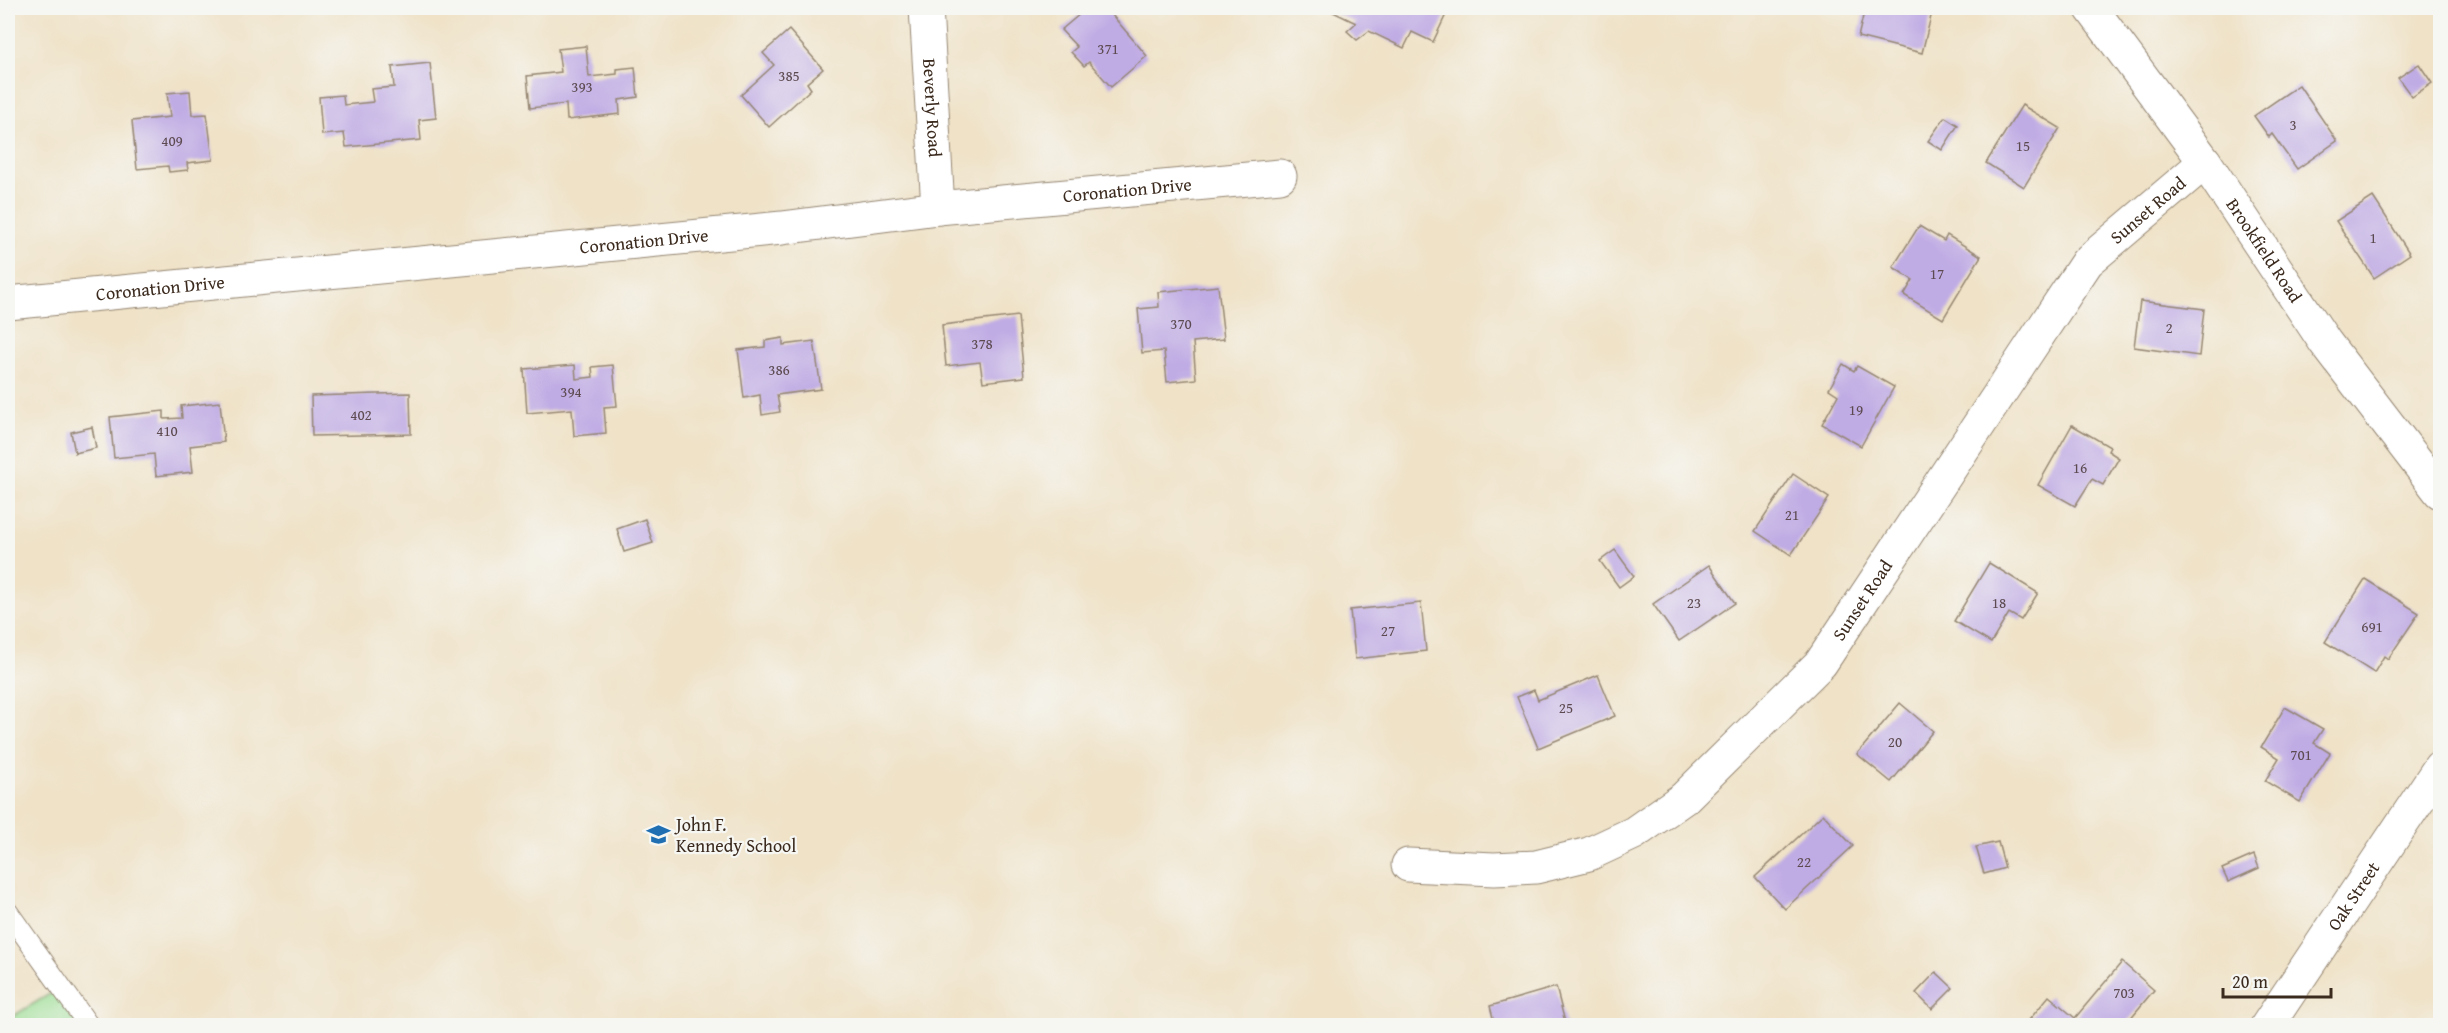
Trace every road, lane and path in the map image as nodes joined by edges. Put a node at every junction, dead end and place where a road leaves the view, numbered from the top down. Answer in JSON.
{"nodes":[{"id":1,"x":926,"y":8,"type":"edge"},
{"id":2,"x":2091,"y":8,"type":"edge"},
{"id":3,"x":2205,"y":162,"type":"junction"},
{"id":4,"x":1280,"y":176,"type":"dead end"},
{"id":5,"x":938,"y":208,"type":"junction"},
{"id":6,"x":8,"y":303,"type":"edge"},
{"id":7,"x":2440,"y":492,"type":"edge"},
{"id":8,"x":2440,"y":767,"type":"edge"},
{"id":9,"x":1408,"y":865,"type":"dead end"},
{"id":10,"x":8,"y":912,"type":"edge"},
{"id":11,"x":88,"y":1026,"type":"edge"},
{"id":12,"x":2267,"y":1026,"type":"edge"}],
"edges":[{"from":1,"to":5,"type":"street","name":"Beverly Road"},
{"from":2,"to":3,"type":"street","name":"Brookfield Road"},
{"from":3,"to":7,"type":"street","name":"Brookfield Road"},
{"from":3,"to":9,"type":"street","name":"Sunset Road"},
{"from":4,"to":5,"type":"street","name":"Coronation Drive"},
{"from":5,"to":6,"type":"street","name":"Coronation Drive"},
{"from":8,"to":12,"type":"street","name":"Oak Street"},
{"from":10,"to":11,"type":"lane"}]}
